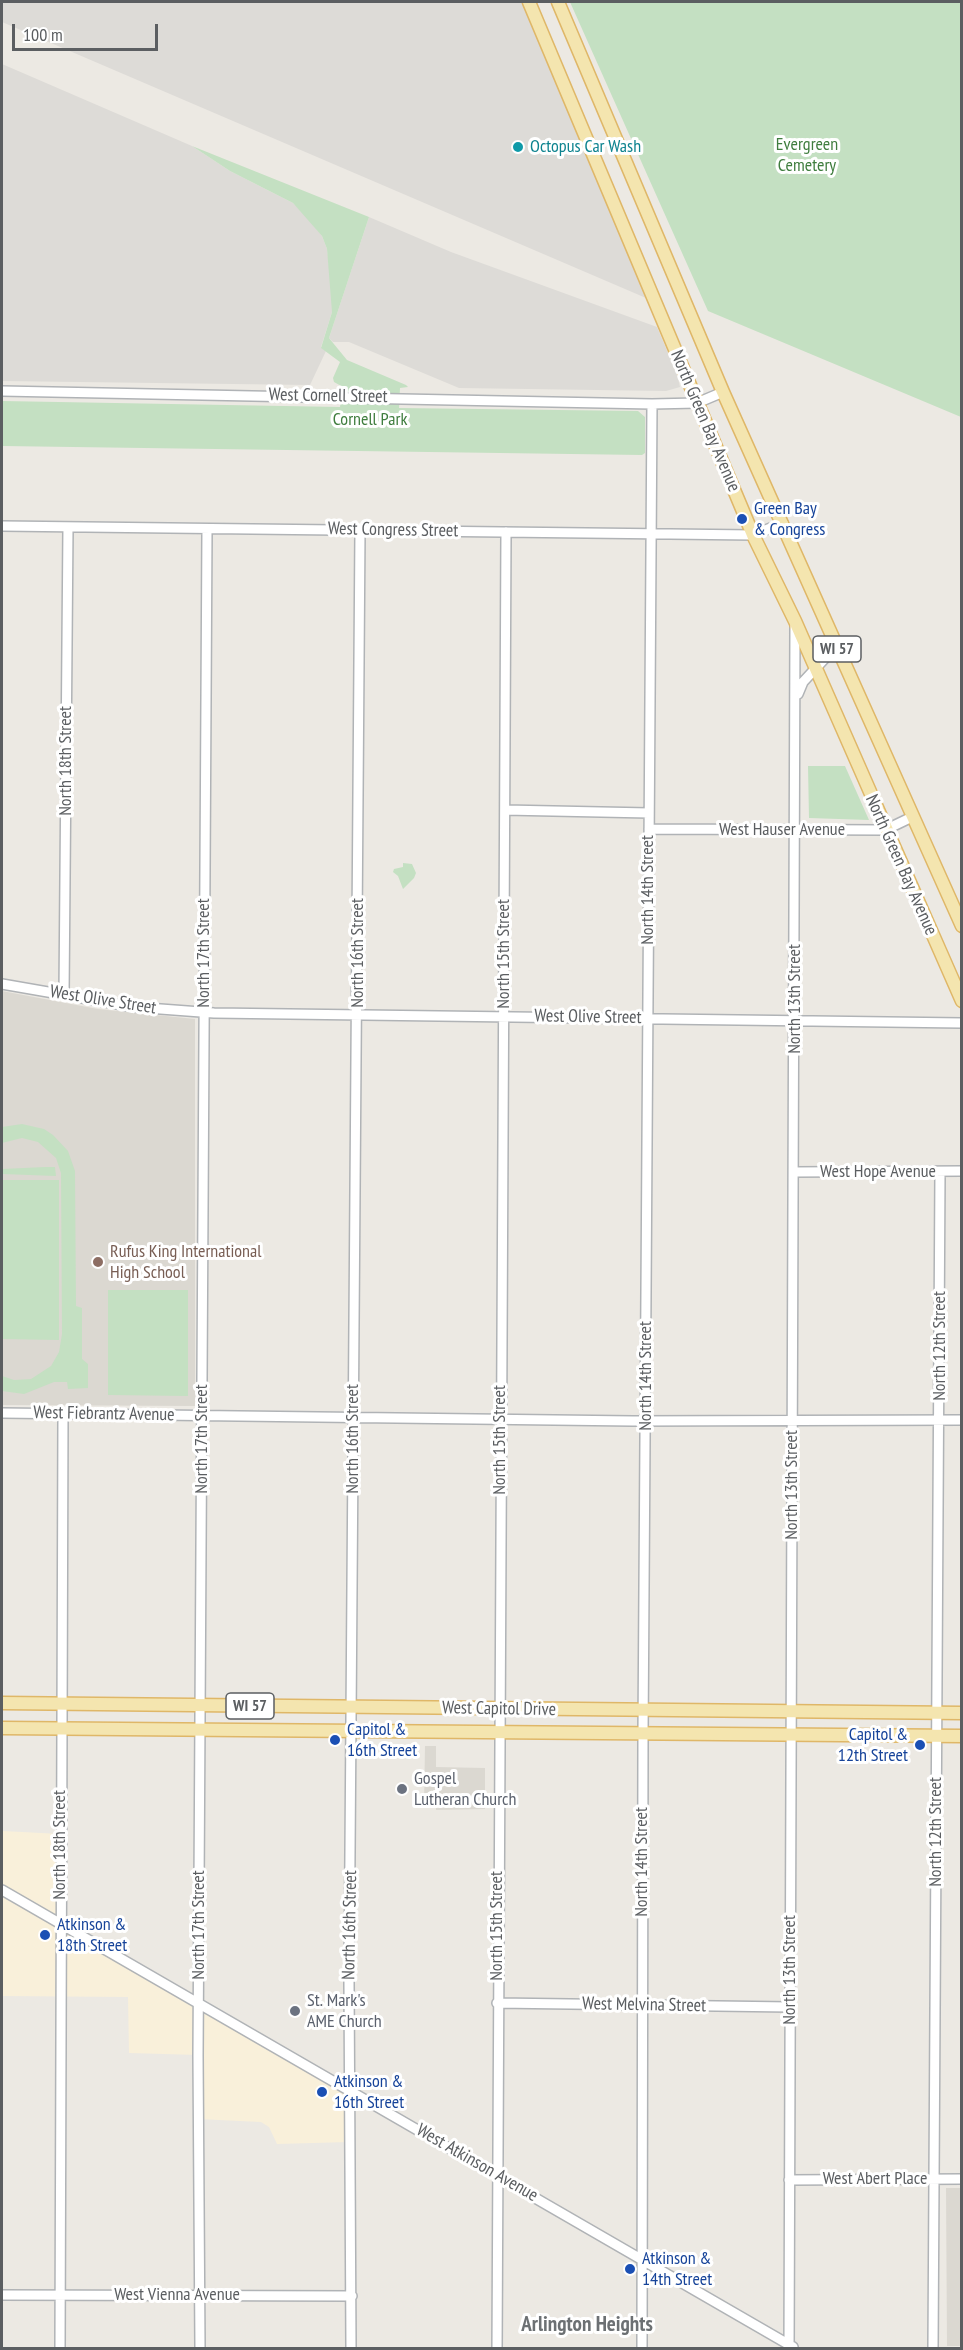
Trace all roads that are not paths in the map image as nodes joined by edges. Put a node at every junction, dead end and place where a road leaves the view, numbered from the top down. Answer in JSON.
{"nodes":[{"id":1,"x":529,"y":2,"type":"edge"},
{"id":2,"x":558,"y":2,"type":"edge"},
{"id":3,"x":2,"y":391,"type":"edge"},
{"id":4,"x":723,"y":392,"type":"junction"},
{"id":5,"x":697,"y":403,"type":"junction"},
{"id":6,"x":652,"y":404,"type":"junction"},
{"id":7,"x":783,"y":523,"type":"junction"},
{"id":8,"x":2,"y":526,"type":"edge"},
{"id":9,"x":68,"y":527,"type":"junction"},
{"id":10,"x":207,"y":529,"type":"junction"},
{"id":11,"x":360,"y":530,"type":"junction"},
{"id":12,"x":506,"y":532,"type":"junction"},
{"id":13,"x":650,"y":535,"type":"junction"},
{"id":14,"x":753,"y":535,"type":"junction"},
{"id":15,"x":795,"y":621,"type":"junction"},
{"id":16,"x":833,"y":640,"type":"junction"},
{"id":17,"x":816,"y":670,"type":"junction"},
{"id":18,"x":796,"y":705,"type":"junction"},
{"id":19,"x":505,"y":810,"type":"junction"},
{"id":20,"x":649,"y":813,"type":"junction"},
{"id":21,"x":912,"y":817,"type":"junction"},
{"id":22,"x":649,"y":829,"type":"junction"},
{"id":23,"x":885,"y":830,"type":"junction"},
{"id":24,"x":796,"y":831,"type":"junction"},
{"id":25,"x":962,"y":926,"type":"edge"},
{"id":26,"x":2,"y":984,"type":"edge"},
{"id":27,"x":64,"y":994,"type":"junction"},
{"id":28,"x":962,"y":1001,"type":"edge"},
{"id":29,"x":204,"y":1012,"type":"junction"},
{"id":30,"x":357,"y":1014,"type":"junction"},
{"id":31,"x":504,"y":1016,"type":"junction"},
{"id":32,"x":648,"y":1018,"type":"junction"},
{"id":33,"x":795,"y":1021,"type":"junction"},
{"id":34,"x":962,"y":1023,"type":"edge"},
{"id":35,"x":962,"y":1171,"type":"edge"},
{"id":36,"x":794,"y":1172,"type":"junction"},
{"id":37,"x":940,"y":1172,"type":"junction"},
{"id":38,"x":2,"y":1413,"type":"edge"},
{"id":39,"x":63,"y":1414,"type":"junction"},
{"id":40,"x":202,"y":1415,"type":"junction"},
{"id":41,"x":354,"y":1418,"type":"junction"},
{"id":42,"x":500,"y":1419,"type":"junction"},
{"id":43,"x":940,"y":1420,"type":"junction"},
{"id":44,"x":962,"y":1420,"type":"edge"},
{"id":45,"x":646,"y":1421,"type":"junction"},
{"id":46,"x":792,"y":1422,"type":"junction"},
{"id":47,"x":2,"y":1703,"type":"edge"},
{"id":48,"x":61,"y":1704,"type":"junction"},
{"id":49,"x":201,"y":1706,"type":"junction"},
{"id":50,"x":352,"y":1707,"type":"junction"},
{"id":51,"x":499,"y":1709,"type":"junction"},
{"id":52,"x":643,"y":1712,"type":"junction"},
{"id":53,"x":791,"y":1712,"type":"junction"},
{"id":54,"x":937,"y":1713,"type":"junction"},
{"id":55,"x":962,"y":1713,"type":"edge"},
{"id":56,"x":2,"y":1728,"type":"edge"},
{"id":57,"x":61,"y":1728,"type":"junction"},
{"id":58,"x":201,"y":1730,"type":"junction"},
{"id":59,"x":352,"y":1731,"type":"junction"},
{"id":60,"x":498,"y":1733,"type":"junction"},
{"id":61,"x":643,"y":1735,"type":"junction"},
{"id":62,"x":790,"y":1735,"type":"junction"},
{"id":63,"x":936,"y":1736,"type":"junction"},
{"id":64,"x":962,"y":1736,"type":"edge"},
{"id":65,"x":2,"y":1890,"type":"edge"},
{"id":66,"x":60,"y":1926,"type":"junction"},
{"id":67,"x":199,"y":2004,"type":"junction"},
{"id":68,"x":497,"y":2004,"type":"junction"},
{"id":69,"x":642,"y":2006,"type":"junction"},
{"id":70,"x":790,"y":2007,"type":"junction"},
{"id":71,"x":350,"y":2091,"type":"junction"},
{"id":72,"x":498,"y":2175,"type":"junction"},
{"id":73,"x":936,"y":2179,"type":"junction"},
{"id":74,"x":962,"y":2179,"type":"edge"},
{"id":75,"x":789,"y":2180,"type":"junction"},
{"id":76,"x":642,"y":2258,"type":"junction"},
{"id":77,"x":2,"y":2295,"type":"edge"},
{"id":78,"x":60,"y":2295,"type":"junction"},
{"id":79,"x":199,"y":2296,"type":"junction"},
{"id":80,"x":352,"y":2296,"type":"junction"},
{"id":81,"x":791,"y":2347,"type":"edge"},
{"id":82,"x":60,"y":2349,"type":"edge"},
{"id":83,"x":200,"y":2349,"type":"edge"},
{"id":84,"x":351,"y":2349,"type":"edge"},
{"id":85,"x":497,"y":2349,"type":"edge"},
{"id":86,"x":642,"y":2349,"type":"edge"},
{"id":87,"x":933,"y":2349,"type":"edge"}],
"edges":[{"from":1,"to":5,"type":"main road","name":"North Green Bay Avenue","number":"WI 57"},
{"from":2,"to":4,"type":"main road","name":"North Green Bay Avenue","number":"WI 57"},
{"from":3,"to":6,"type":"street","name":"West Cornell Street"},
{"from":4,"to":5,"type":"street","name":"West Cornell Street"},
{"from":4,"to":7,"type":"main road","name":"North Green Bay Avenue","number":"WI 57"},
{"from":5,"to":6,"type":"street","name":"West Cornell Street"},
{"from":5,"to":14,"type":"main road","name":"North Green Bay Avenue","number":"WI 57"},
{"from":6,"to":13,"type":"street","name":"North 14th Street"},
{"from":7,"to":14,"type":"street","name":"West Congress Street"},
{"from":7,"to":16,"type":"main road","name":"North Green Bay Avenue","number":"WI 57"},
{"from":8,"to":9,"type":"street","name":"West Congress Street"},
{"from":9,"to":10,"type":"street","name":"West Congress Street"},
{"from":9,"to":27,"type":"street","name":"North 18th Street"},
{"from":10,"to":11,"type":"street","name":"West Congress Street"},
{"from":10,"to":29,"type":"street","name":"North 17th Street"},
{"from":11,"to":12,"type":"street","name":"West Congress Street"},
{"from":11,"to":30,"type":"street","name":"North 16th Street"},
{"from":12,"to":13,"type":"street","name":"West Congress Street"},
{"from":12,"to":19,"type":"street","name":"North 15th Street"},
{"from":13,"to":14,"type":"street","name":"West Congress Street"},
{"from":13,"to":20,"type":"street","name":"North 14th Street"},
{"from":14,"to":15,"type":"main road","name":"North Green Bay Avenue","number":"WI 57"},
{"from":15,"to":17,"type":"main road","name":"North Green Bay Avenue","number":"WI 57"},
{"from":15,"to":18,"type":"street","name":"North 13th Street"},
{"from":16,"to":17,"type":"street"},
{"from":16,"to":21,"type":"main road","name":"North Green Bay Avenue","number":"WI 57"},
{"from":17,"to":18,"type":"street"},
{"from":17,"to":23,"type":"main road","name":"North Green Bay Avenue","number":"WI 57"},
{"from":18,"to":24,"type":"street","name":"North 13th Street"},
{"from":19,"to":20,"type":"street"},
{"from":19,"to":31,"type":"street","name":"North 15th Street"},
{"from":20,"to":22,"type":"street","name":"North 14th Street"},
{"from":21,"to":23,"type":"street","name":"West Hauser Avenue"},
{"from":21,"to":25,"type":"main road","name":"North Green Bay Avenue","number":"WI 57"},
{"from":22,"to":24,"type":"street","name":"West Hauser Avenue"},
{"from":22,"to":32,"type":"street","name":"North 14th Street"},
{"from":23,"to":24,"type":"street","name":"West Hauser Avenue"},
{"from":23,"to":28,"type":"main road","name":"North Green Bay Avenue","number":"WI 57"},
{"from":24,"to":33,"type":"street","name":"North 13th Street"},
{"from":26,"to":27,"type":"street","name":"West Olive Street"},
{"from":27,"to":29,"type":"street","name":"West Olive Street"},
{"from":29,"to":30,"type":"street","name":"West Olive Street"},
{"from":29,"to":40,"type":"street","name":"North 17th Street"},
{"from":30,"to":31,"type":"street","name":"West Olive Street"},
{"from":30,"to":41,"type":"street","name":"North 16th Street"},
{"from":31,"to":32,"type":"street","name":"West Olive Street"},
{"from":31,"to":42,"type":"street","name":"North 15th Street"},
{"from":32,"to":33,"type":"street","name":"West Olive Street"},
{"from":32,"to":45,"type":"street","name":"North 14th Street"},
{"from":33,"to":34,"type":"street","name":"West Olive Street"},
{"from":33,"to":36,"type":"street","name":"North 13th Street"},
{"from":35,"to":37,"type":"street","name":"West Hope Avenue"},
{"from":36,"to":37,"type":"street","name":"West Hope Avenue"},
{"from":36,"to":46,"type":"street","name":"North 13th Street"},
{"from":37,"to":43,"type":"street","name":"North 12th Street"},
{"from":38,"to":39,"type":"street","name":"West Fiebrantz Avenue"},
{"from":39,"to":40,"type":"street","name":"West Fiebrantz Avenue"},
{"from":39,"to":48,"type":"street","name":"North 18th Street"},
{"from":40,"to":41,"type":"street","name":"West Fiebrantz Avenue"},
{"from":40,"to":49,"type":"street","name":"North 17th Street"},
{"from":41,"to":42,"type":"street","name":"West Fiebrantz Avenue"},
{"from":41,"to":50,"type":"street","name":"North 16th Street"},
{"from":42,"to":45,"type":"street","name":"West Fiebrantz Avenue"},
{"from":42,"to":51,"type":"street","name":"North 15th Street"},
{"from":43,"to":44,"type":"street","name":"West Fiebrantz Avenue"},
{"from":43,"to":46,"type":"street","name":"West Fiebrantz Avenue"},
{"from":43,"to":54,"type":"street","name":"North 12th Street"},
{"from":45,"to":46,"type":"street","name":"West Fiebrantz Avenue"},
{"from":45,"to":52,"type":"street","name":"North 14th Street"},
{"from":46,"to":53,"type":"street","name":"North 13th Street"},
{"from":47,"to":48,"type":"main road","name":"West Capitol Drive","number":"WI 57"},
{"from":48,"to":49,"type":"main road","name":"West Capitol Drive","number":"WI 57"},
{"from":48,"to":57,"type":"street","name":"North 18th Street"},
{"from":49,"to":50,"type":"main road","name":"West Capitol Drive","number":"WI 57"},
{"from":49,"to":58,"type":"street","name":"North 17th Street"},
{"from":50,"to":51,"type":"main road","name":"West Capitol Drive","number":"WI 57"},
{"from":50,"to":59,"type":"street","name":"North 16th Street"},
{"from":51,"to":52,"type":"main road","name":"West Capitol Drive","number":"WI 57"},
{"from":51,"to":60,"type":"street","name":"North 15th Street"},
{"from":52,"to":53,"type":"main road","name":"West Capitol Drive","number":"WI 57"},
{"from":52,"to":61,"type":"street","name":"North 14th Street"},
{"from":53,"to":54,"type":"main road","name":"West Capitol Drive","number":"WI 57"},
{"from":53,"to":62,"type":"street","name":"North 13th Street"},
{"from":54,"to":55,"type":"main road","name":"West Capitol Drive","number":"WI 57"},
{"from":54,"to":63,"type":"street","name":"North 12th Street"},
{"from":56,"to":57,"type":"main road","name":"West Capitol Drive","number":"WI 57"},
{"from":57,"to":58,"type":"main road","name":"West Capitol Drive","number":"WI 57"},
{"from":57,"to":66,"type":"street","name":"North 18th Street"},
{"from":58,"to":59,"type":"main road","name":"West Capitol Drive","number":"WI 57"},
{"from":58,"to":67,"type":"street","name":"North 17th Street"},
{"from":59,"to":60,"type":"main road","name":"West Capitol Drive","number":"WI 57"},
{"from":59,"to":71,"type":"street","name":"North 16th Street"},
{"from":60,"to":61,"type":"main road","name":"West Capitol Drive","number":"WI 57"},
{"from":60,"to":68,"type":"street","name":"North 15th Street"},
{"from":61,"to":62,"type":"main road","name":"West Capitol Drive","number":"WI 57"},
{"from":61,"to":69,"type":"street","name":"North 14th Street"},
{"from":62,"to":63,"type":"main road","name":"West Capitol Drive","number":"WI 57"},
{"from":62,"to":70,"type":"street","name":"North 13th Street"},
{"from":63,"to":64,"type":"main road","name":"West Capitol Drive","number":"WI 57"},
{"from":63,"to":73,"type":"street","name":"North 12th Street"},
{"from":65,"to":66,"type":"street","name":"West Atkinson Avenue"},
{"from":66,"to":67,"type":"street","name":"West Atkinson Avenue"},
{"from":66,"to":78,"type":"street","name":"North 18th Street"},
{"from":67,"to":71,"type":"street","name":"West Atkinson Avenue"},
{"from":67,"to":79,"type":"street","name":"North 17th Street"},
{"from":68,"to":69,"type":"street","name":"West Melvina Street"},
{"from":68,"to":72,"type":"street","name":"North 15th Street"},
{"from":69,"to":70,"type":"street","name":"West Melvina Street"},
{"from":69,"to":76,"type":"street","name":"North 14th Street"},
{"from":70,"to":75,"type":"street","name":"North 13th Street"},
{"from":71,"to":72,"type":"street","name":"West Atkinson Avenue"},
{"from":71,"to":80,"type":"street","name":"North 16th Street"},
{"from":72,"to":76,"type":"street","name":"West Atkinson Avenue"},
{"from":72,"to":85,"type":"street","name":"North 15th Street"},
{"from":73,"to":74,"type":"street","name":"West Abert Place"},
{"from":73,"to":75,"type":"street","name":"West Abert Place"},
{"from":73,"to":87,"type":"street","name":"North 12th Street"},
{"from":75,"to":81,"type":"street","name":"North 13th Street"},
{"from":76,"to":81,"type":"street","name":"West Atkinson Avenue"},
{"from":76,"to":86,"type":"street","name":"North 14th Street"},
{"from":77,"to":78,"type":"street","name":"West Vienna Avenue"},
{"from":78,"to":79,"type":"street","name":"West Vienna Avenue"},
{"from":78,"to":82,"type":"street","name":"North 18th Street"},
{"from":79,"to":80,"type":"street","name":"West Vienna Avenue"},
{"from":79,"to":83,"type":"street","name":"North 17th Street"},
{"from":80,"to":84,"type":"street","name":"North 16th Street"}]}
